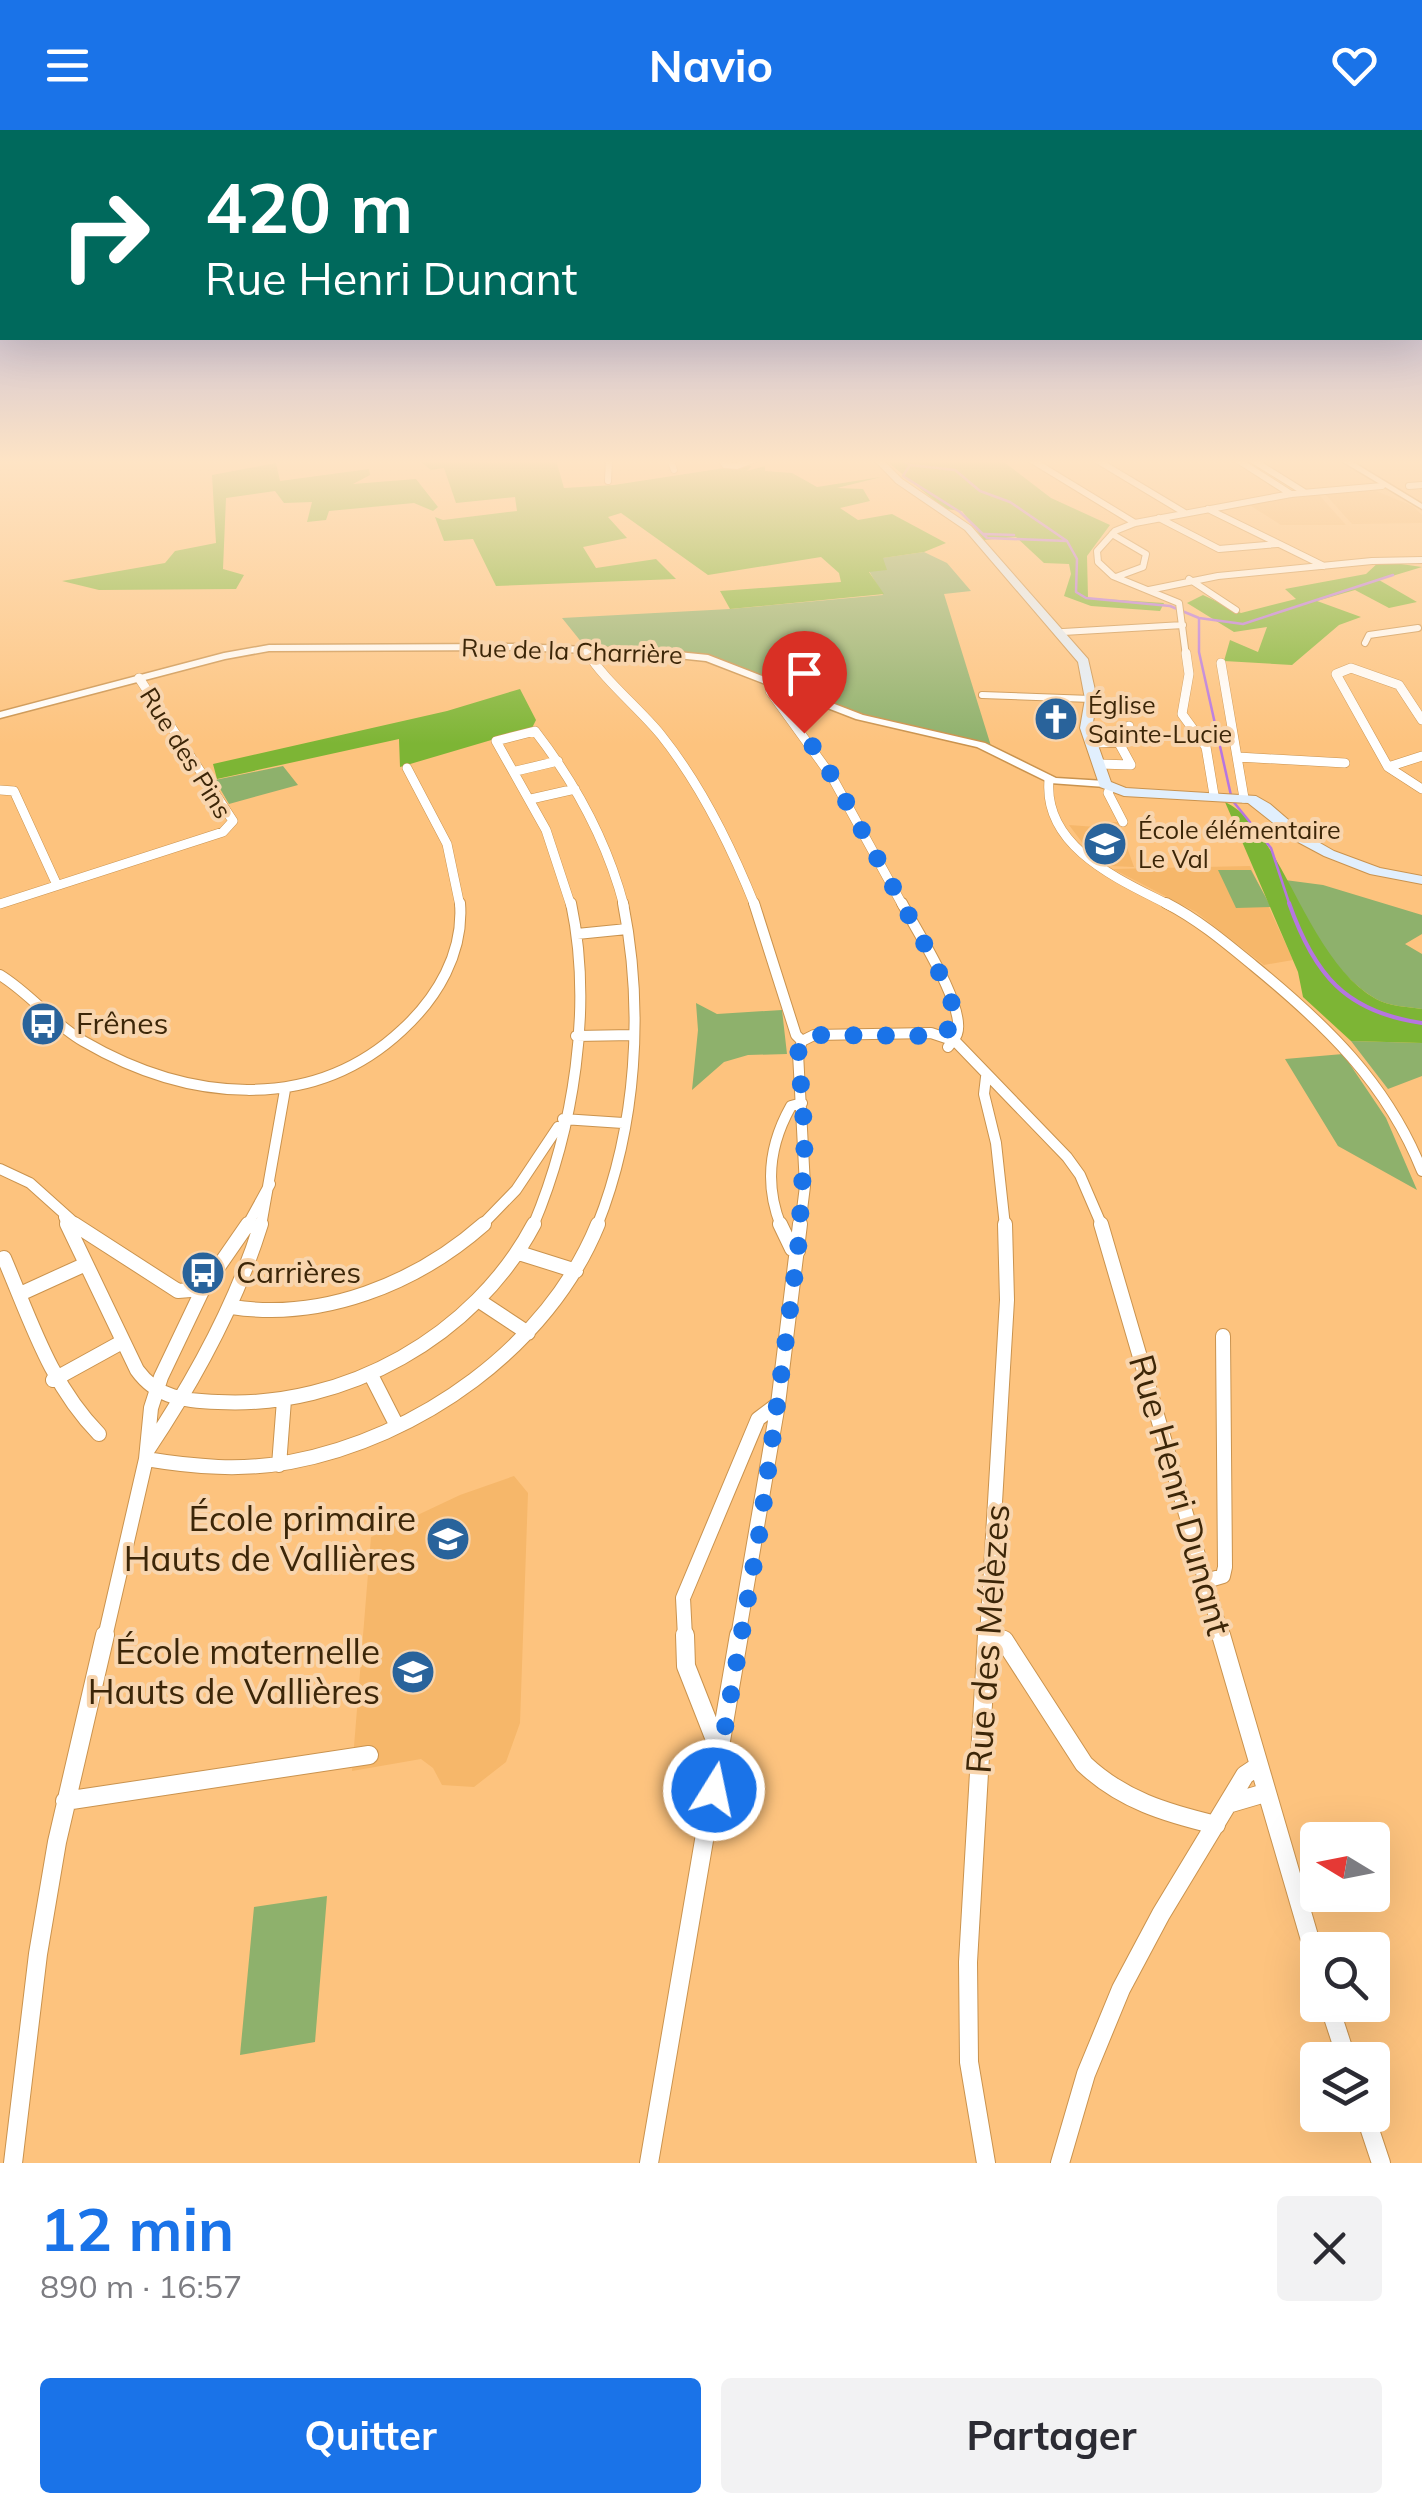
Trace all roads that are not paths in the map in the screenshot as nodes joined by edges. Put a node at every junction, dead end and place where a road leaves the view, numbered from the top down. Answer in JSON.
{"nodes":[{"id":1,"x":991,"y":554,"type":"edge"},
{"id":2,"x":1097,"y":554,"type":"edge"},
{"id":3,"x":1146,"y":554,"type":"edge"},
{"id":4,"x":1298,"y":554,"type":"edge"},
{"id":5,"x":1422,"y":560,"type":"edge"},
{"id":6,"x":1324,"y":566,"type":"junction"},
{"id":7,"x":1116,"y":577,"type":"junction"},
{"id":8,"x":1189,"y":579,"type":"junction"},
{"id":9,"x":1149,"y":590,"type":"junction"},
{"id":10,"x":1236,"y":610,"type":"dead end"},
{"id":11,"x":1422,"y":618,"type":"edge"},
{"id":12,"x":1183,"y":625,"type":"junction"},
{"id":13,"x":1420,"y":630,"type":"edge"},
{"id":14,"x":1062,"y":632,"type":"junction"},
{"id":15,"x":1365,"y":643,"type":"dead end"},
{"id":16,"x":587,"y":649,"type":"junction"},
{"id":17,"x":1221,"y":663,"type":"dead end"},
{"id":18,"x":139,"y":678,"type":"junction"},
{"id":19,"x":774,"y":688,"type":"junction"},
{"id":20,"x":982,"y":694,"type":"dead end"},
{"id":21,"x":1091,"y":698,"type":"junction"},
{"id":22,"x":0,"y":715,"type":"edge"},
{"id":23,"x":1422,"y":720,"type":"edge"},
{"id":24,"x":1129,"y":726,"type":"dead end"},
{"id":25,"x":1092,"y":743,"type":"junction"},
{"id":26,"x":1119,"y":743,"type":"junction"},
{"id":27,"x":1238,"y":756,"type":"junction"},
{"id":28,"x":1422,"y":756,"type":"edge"},
{"id":29,"x":558,"y":761,"type":"junction"},
{"id":30,"x":1345,"y":763,"type":"dead end"},
{"id":31,"x":1100,"y":764,"type":"junction"},
{"id":32,"x":1388,"y":767,"type":"junction"},
{"id":33,"x":407,"y":768,"type":"dead end"},
{"id":34,"x":516,"y":771,"type":"junction"},
{"id":35,"x":1049,"y":780,"type":"junction"},
{"id":36,"x":1108,"y":786,"type":"junction"},
{"id":37,"x":575,"y":789,"type":"junction"},
{"id":38,"x":0,"y":790,"type":"edge"},
{"id":39,"x":1422,"y":790,"type":"edge"},
{"id":40,"x":1217,"y":795,"type":"junction"},
{"id":41,"x":1242,"y":797,"type":"junction"},
{"id":42,"x":531,"y":799,"type":"junction"},
{"id":43,"x":1124,"y":822,"type":"dead end"},
{"id":44,"x":1422,"y":880,"type":"edge"},
{"id":45,"x":57,"y":885,"type":"junction"},
{"id":46,"x":0,"y":904,"type":"edge"},
{"id":47,"x":627,"y":930,"type":"junction"},
{"id":48,"x":577,"y":934,"type":"junction"},
{"id":49,"x":0,"y":975,"type":"edge"},
{"id":50,"x":576,"y":1036,"type":"junction"},
{"id":51,"x":633,"y":1036,"type":"junction"},
{"id":52,"x":802,"y":1041,"type":"junction"},
{"id":53,"x":946,"y":1041,"type":"junction"},
{"id":54,"x":986,"y":1076,"type":"junction"},
{"id":55,"x":285,"y":1090,"type":"junction"},
{"id":56,"x":1004,"y":1093,"type":"junction"},
{"id":57,"x":802,"y":1102,"type":"junction"},
{"id":58,"x":1022,"y":1109,"type":"junction"},
{"id":59,"x":991,"y":1116,"type":"junction"},
{"id":60,"x":563,"y":1119,"type":"junction"},
{"id":61,"x":623,"y":1123,"type":"junction"},
{"id":62,"x":0,"y":1169,"type":"edge"},
{"id":63,"x":530,"y":1171,"type":"junction"},
{"id":64,"x":1422,"y":1171,"type":"edge"},
{"id":65,"x":549,"y":1179,"type":"junction"},
{"id":66,"x":270,"y":1184,"type":"junction"},
{"id":67,"x":64,"y":1217,"type":"junction"},
{"id":68,"x":94,"y":1239,"type":"junction"},
{"id":69,"x":79,"y":1248,"type":"junction"},
{"id":70,"x":234,"y":1248,"type":"junction"},
{"id":71,"x":798,"y":1251,"type":"junction"},
{"id":72,"x":254,"y":1253,"type":"junction"},
{"id":73,"x":519,"y":1253,"type":"junction"},
{"id":74,"x":4,"y":1258,"type":"dead end"},
{"id":75,"x":86,"y":1264,"type":"junction"},
{"id":76,"x":576,"y":1271,"type":"junction"},
{"id":77,"x":203,"y":1289,"type":"junction"},
{"id":78,"x":20,"y":1294,"type":"junction"},
{"id":79,"x":478,"y":1300,"type":"junction"},
{"id":80,"x":232,"y":1307,"type":"junction"},
{"id":81,"x":528,"y":1333,"type":"junction"},
{"id":82,"x":1224,"y":1336,"type":"dead end"},
{"id":83,"x":122,"y":1342,"type":"junction"},
{"id":84,"x":371,"y":1374,"type":"junction"},
{"id":85,"x":53,"y":1380,"type":"junction"},
{"id":86,"x":156,"y":1391,"type":"junction"},
{"id":87,"x":182,"y":1397,"type":"junction"},
{"id":88,"x":284,"y":1400,"type":"junction"},
{"id":89,"x":778,"y":1404,"type":"junction"},
{"id":90,"x":397,"y":1426,"type":"junction"},
{"id":91,"x":98,"y":1434,"type":"dead end"},
{"id":92,"x":146,"y":1455,"type":"junction"},
{"id":93,"x":280,"y":1465,"type":"junction"},
{"id":94,"x":1206,"y":1581,"type":"junction"},
{"id":95,"x":987,"y":1635,"type":"junction"},
{"id":96,"x":720,"y":1754,"type":"junction"},
{"id":97,"x":369,"y":1755,"type":"dead end"},
{"id":98,"x":1258,"y":1767,"type":"junction"},
{"id":99,"x":1265,"y":1793,"type":"junction"},
{"id":100,"x":65,"y":1801,"type":"junction"},
{"id":101,"x":1231,"y":1803,"type":"junction"},
{"id":102,"x":1216,"y":1825,"type":"junction"},
{"id":103,"x":1307,"y":1932,"type":"edge"},
{"id":104,"x":1371,"y":2132,"type":"edge"},
{"id":105,"x":13,"y":2163,"type":"edge"},
{"id":106,"x":649,"y":2163,"type":"edge"},
{"id":107,"x":986,"y":2163,"type":"edge"},
{"id":108,"x":1060,"y":2163,"type":"edge"},
{"id":109,"x":1381,"y":2163,"type":"edge"}],
"edges":[{"from":1,"to":14,"type":"main road"},
{"from":2,"to":7,"type":"street"},
{"from":3,"to":7,"type":"street"},
{"from":4,"to":6,"type":"street"},
{"from":5,"to":6,"type":"street"},
{"from":6,"to":8,"type":"street"},
{"from":7,"to":9,"type":"street"},
{"from":8,"to":9,"type":"street"},
{"from":8,"to":10,"type":"street"},
{"from":9,"to":12,"type":"street"},
{"from":11,"to":13,"type":"street"},
{"from":12,"to":14,"type":"street"},
{"from":12,"to":40,"type":"street"},
{"from":13,"to":15,"type":"street"},
{"from":14,"to":21,"type":"main road"},
{"from":16,"to":18,"type":"street","name":"Rue de la Charrière"},
{"from":16,"to":19,"type":"street","name":"Rue de la Charrière"},
{"from":16,"to":52,"type":"street"},
{"from":17,"to":27,"type":"street"},
{"from":18,"to":22,"type":"street","name":"Rue de la Charrière"},
{"from":18,"to":45,"type":"street","name":"Rue des Pins"},
{"from":19,"to":35,"type":"street","name":"Rue de la Charrière"},
{"from":19,"to":53,"type":"street"},
{"from":20,"to":21,"type":"street"},
{"from":21,"to":25,"type":"main road"},
{"from":23,"to":32,"type":"street"},
{"from":24,"to":26,"type":"street"},
{"from":25,"to":26,"type":"street"},
{"from":25,"to":31,"type":"main road"},
{"from":26,"to":31,"type":"street"},
{"from":27,"to":30,"type":"street"},
{"from":27,"to":41,"type":"street"},
{"from":28,"to":32,"type":"street"},
{"from":29,"to":34,"type":"street"},
{"from":29,"to":34,"type":"street"},
{"from":29,"to":37,"type":"street"},
{"from":31,"to":36,"type":"main road"},
{"from":32,"to":39,"type":"street"},
{"from":33,"to":55,"type":"street"},
{"from":34,"to":42,"type":"street"},
{"from":35,"to":36,"type":"street","name":"Rue de la Charrière"},
{"from":35,"to":64,"type":"street"},
{"from":36,"to":40,"type":"main road"},
{"from":36,"to":43,"type":"street"},
{"from":37,"to":42,"type":"street"},
{"from":37,"to":47,"type":"street"},
{"from":38,"to":45,"type":"street"},
{"from":40,"to":41,"type":"main road"},
{"from":41,"to":44,"type":"main road"},
{"from":42,"to":48,"type":"street"},
{"from":45,"to":46,"type":"street","name":"Rue des Pins"},
{"from":47,"to":48,"type":"street"},
{"from":47,"to":51,"type":"street"},
{"from":48,"to":50,"type":"street"},
{"from":49,"to":55,"type":"street"},
{"from":50,"to":51,"type":"street"},
{"from":50,"to":60,"type":"street"},
{"from":51,"to":61,"type":"street"},
{"from":52,"to":53,"type":"street","name":"Rue Henri Dunant"},
{"from":52,"to":57,"type":"street"},
{"from":53,"to":54,"type":"street","name":"Rue Henri Dunant"},
{"from":54,"to":56,"type":"street","name":"Rue Henri Dunant"},
{"from":54,"to":59,"type":"street","name":"Rue des Mélèzes"},
{"from":55,"to":66,"type":"street"},
{"from":56,"to":58,"type":"street","name":"Rue Henri Dunant"},
{"from":56,"to":59,"type":"street"},
{"from":57,"to":71,"type":"street"},
{"from":57,"to":71,"type":"street"},
{"from":58,"to":59,"type":"street"},
{"from":58,"to":94,"type":"street","name":"Rue Henri Dunant"},
{"from":59,"to":95,"type":"street","name":"Rue des Mélèzes"},
{"from":60,"to":61,"type":"street"},
{"from":60,"to":63,"type":"street"},
{"from":60,"to":65,"type":"street"},
{"from":61,"to":76,"type":"street"},
{"from":62,"to":67,"type":"street"},
{"from":63,"to":65,"type":"street"},
{"from":63,"to":80,"type":"street"},
{"from":65,"to":73,"type":"street"},
{"from":66,"to":70,"type":"street"},
{"from":66,"to":72,"type":"street"},
{"from":67,"to":68,"type":"street"},
{"from":67,"to":69,"type":"street"},
{"from":68,"to":69,"type":"street"},
{"from":68,"to":77,"type":"street"},
{"from":69,"to":75,"type":"street"},
{"from":70,"to":72,"type":"street"},
{"from":70,"to":77,"type":"street"},
{"from":71,"to":89,"type":"street"},
{"from":72,"to":80,"type":"street"},
{"from":73,"to":76,"type":"street"},
{"from":73,"to":79,"type":"street"},
{"from":74,"to":78,"type":"street"},
{"from":75,"to":78,"type":"street"},
{"from":75,"to":83,"type":"street"},
{"from":76,"to":81,"type":"street"},
{"from":77,"to":86,"type":"street"},
{"from":78,"to":85,"type":"street"},
{"from":79,"to":81,"type":"street"},
{"from":79,"to":84,"type":"street"},
{"from":80,"to":87,"type":"street"},
{"from":81,"to":90,"type":"street"},
{"from":82,"to":94,"type":"street"},
{"from":83,"to":85,"type":"street"},
{"from":83,"to":86,"type":"street"},
{"from":84,"to":88,"type":"street"},
{"from":84,"to":90,"type":"street"},
{"from":85,"to":91,"type":"street"},
{"from":86,"to":87,"type":"street"},
{"from":86,"to":92,"type":"street"},
{"from":87,"to":88,"type":"street"},
{"from":87,"to":92,"type":"street"},
{"from":88,"to":93,"type":"street"},
{"from":89,"to":96,"type":"street"},
{"from":89,"to":96,"type":"street"},
{"from":90,"to":93,"type":"street"},
{"from":92,"to":93,"type":"street"},
{"from":92,"to":100,"type":"street"},
{"from":94,"to":98,"type":"street","name":"Rue Henri Dunant"},
{"from":95,"to":102,"type":"street"},
{"from":95,"to":107,"type":"street","name":"Rue des Mélèzes"},
{"from":96,"to":106,"type":"street"},
{"from":97,"to":100,"type":"street"},
{"from":98,"to":99,"type":"street","name":"Rue Henri Dunant"},
{"from":98,"to":101,"type":"street"},
{"from":99,"to":101,"type":"street"},
{"from":99,"to":103,"type":"street","name":"Rue Henri Dunant"},
{"from":100,"to":105,"type":"street"},
{"from":101,"to":102,"type":"street"},
{"from":102,"to":108,"type":"street"},
{"from":104,"to":109,"type":"street"}]}
